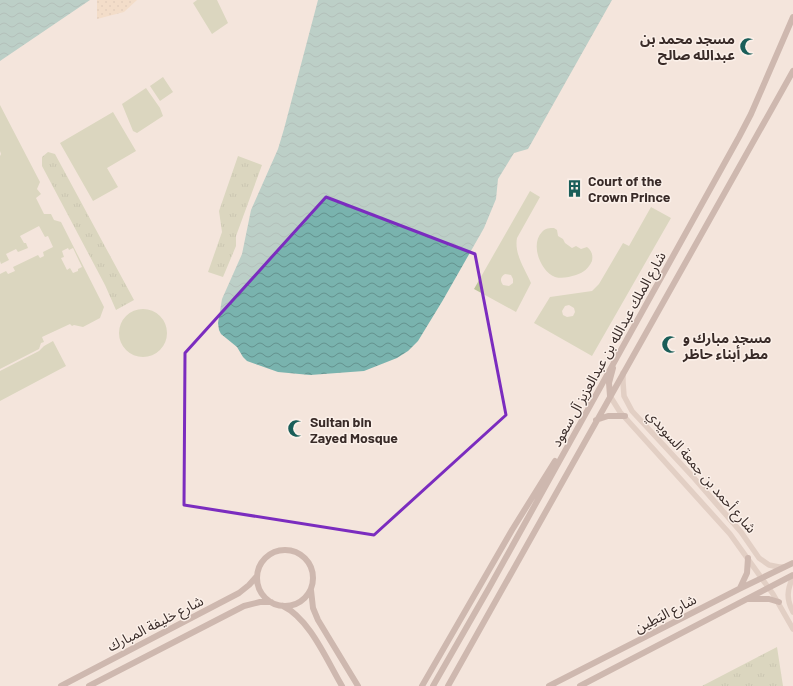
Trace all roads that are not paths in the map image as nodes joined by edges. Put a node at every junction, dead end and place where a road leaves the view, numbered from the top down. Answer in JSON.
{"nodes":[{"id":1,"x":793,"y":17,"type":"edge"},
{"id":2,"x":793,"y":71,"type":"edge"},
{"id":3,"x":616,"y":357,"type":"junction"},
{"id":4,"x":623,"y":372,"type":"junction"},
{"id":5,"x":610,"y":396,"type":"junction"},
{"id":6,"x":625,"y":416,"type":"junction"},
{"id":7,"x":596,"y":420,"type":"junction"},
{"id":8,"x":569,"y":444,"type":"junction"},
{"id":9,"x":694,"y":478,"type":"junction"},
{"id":10,"x":682,"y":479,"type":"junction"},
{"id":11,"x":756,"y":552,"type":"junction"},
{"id":12,"x":748,"y":557,"type":"junction"},
{"id":13,"x":793,"y":563,"type":"edge"},
{"id":14,"x":786,"y":567,"type":"junction"},
{"id":15,"x":257,"y":576,"type":"junction"},
{"id":16,"x":793,"y":576,"type":"edge"},
{"id":17,"x":762,"y":578,"type":"junction"},
{"id":18,"x":769,"y":587,"type":"junction"},
{"id":19,"x":311,"y":589,"type":"junction"},
{"id":20,"x":738,"y":589,"type":"junction"},
{"id":21,"x":748,"y":599,"type":"junction"},
{"id":22,"x":271,"y":602,"type":"junction"},
{"id":23,"x":778,"y":602,"type":"junction"},
{"id":24,"x":282,"y":606,"type":"junction"},
{"id":25,"x":793,"y":612,"type":"edge"},
{"id":26,"x":793,"y":629,"type":"edge"},
{"id":27,"x":61,"y":686,"type":"edge"},
{"id":28,"x":88,"y":686,"type":"edge"},
{"id":29,"x":342,"y":686,"type":"edge"},
{"id":30,"x":358,"y":686,"type":"edge"},
{"id":31,"x":422,"y":686,"type":"edge"},
{"id":32,"x":433,"y":686,"type":"edge"},
{"id":33,"x":448,"y":686,"type":"edge"},
{"id":34,"x":549,"y":686,"type":"edge"},
{"id":35,"x":580,"y":686,"type":"edge"}],
"edges":[{"from":1,"to":3,"type":"main road","name":"شارع الملك عبدالله بن عبدالعزيز آل سعود"},
{"from":2,"to":4,"type":"main road","name":"شارع الملك عبدالله بن عبدالعزيز آل سعود"},
{"from":3,"to":5,"type":"main road"},
{"from":3,"to":8,"type":"main road","name":"شارع الملك عبدالله بن عبدالعزيز آل سعود"},
{"from":4,"to":5,"type":"main road","name":"شارع الملك عبدالله بن عبدالعزيز آل سعود"},
{"from":4,"to":9,"type":"street","name":"شارع أحمد بن جمعة السويدي"},
{"from":5,"to":6,"type":"street","name":"شارع أحمد بن جمعة السويدي"},
{"from":5,"to":7,"type":"main road","name":"شارع الملك عبدالله بن عبدالعزيز آل سعود"},
{"from":6,"to":7,"type":"main road"},
{"from":6,"to":10,"type":"street","name":"شارع أحمد بن جمعة السويدي"},
{"from":7,"to":33,"type":"main road","name":"شارع الملك عبدالله بن عبدالعزيز آل سعود"},
{"from":8,"to":31,"type":"main road"},
{"from":8,"to":32,"type":"main road","name":"شارع الملك عبدالله بن عبدالعزيز آل سعود"},
{"from":9,"to":10,"type":"street"},
{"from":9,"to":11,"type":"street","name":"شارع أحمد بن جمعة السويدي"},
{"from":10,"to":12,"type":"street","name":"شارع أحمد بن جمعة السويدي"},
{"from":11,"to":12,"type":"street"},
{"from":11,"to":14,"type":"street","name":"شارع أحمد بن جمعة السويدي"},
{"from":12,"to":17,"type":"street","name":"شارع أحمد بن جمعة السويدي"},
{"from":12,"to":20,"type":"main road"},
{"from":13,"to":14,"type":"main road","name":"شارع البَطِين"},
{"from":14,"to":17,"type":"main road","name":"شارع البَطِين"},
{"from":15,"to":19,"type":"main road"},
{"from":15,"to":22,"type":"main road"},
{"from":15,"to":27,"type":"main road","name":"شارع خليفة المبارك"},
{"from":16,"to":18,"type":"main road","name":"شارع البَطِين"},
{"from":16,"to":25,"type":"street"},
{"from":17,"to":18,"type":"street","name":"شارع أحمد بن جمعة السويدي"},
{"from":17,"to":20,"type":"main road","name":"شارع البَطِين"},
{"from":18,"to":21,"type":"main road","name":"شارع البَطِين"},
{"from":18,"to":23,"type":"street","name":"شارع أحمد بن جمعة السويدي"},
{"from":19,"to":24,"type":"main road"},
{"from":19,"to":30,"type":"main road"},
{"from":20,"to":34,"type":"main road","name":"شارع البَطِين"},
{"from":21,"to":23,"type":"main road"},
{"from":21,"to":35,"type":"main road","name":"شارع البَطِين"},
{"from":22,"to":24,"type":"main road"},
{"from":22,"to":28,"type":"main road","name":"شارع خليفة المبارك"},
{"from":23,"to":26,"type":"street","name":"شارع أحمد بن جمعة السويدي"},
{"from":24,"to":29,"type":"main road"}]}
